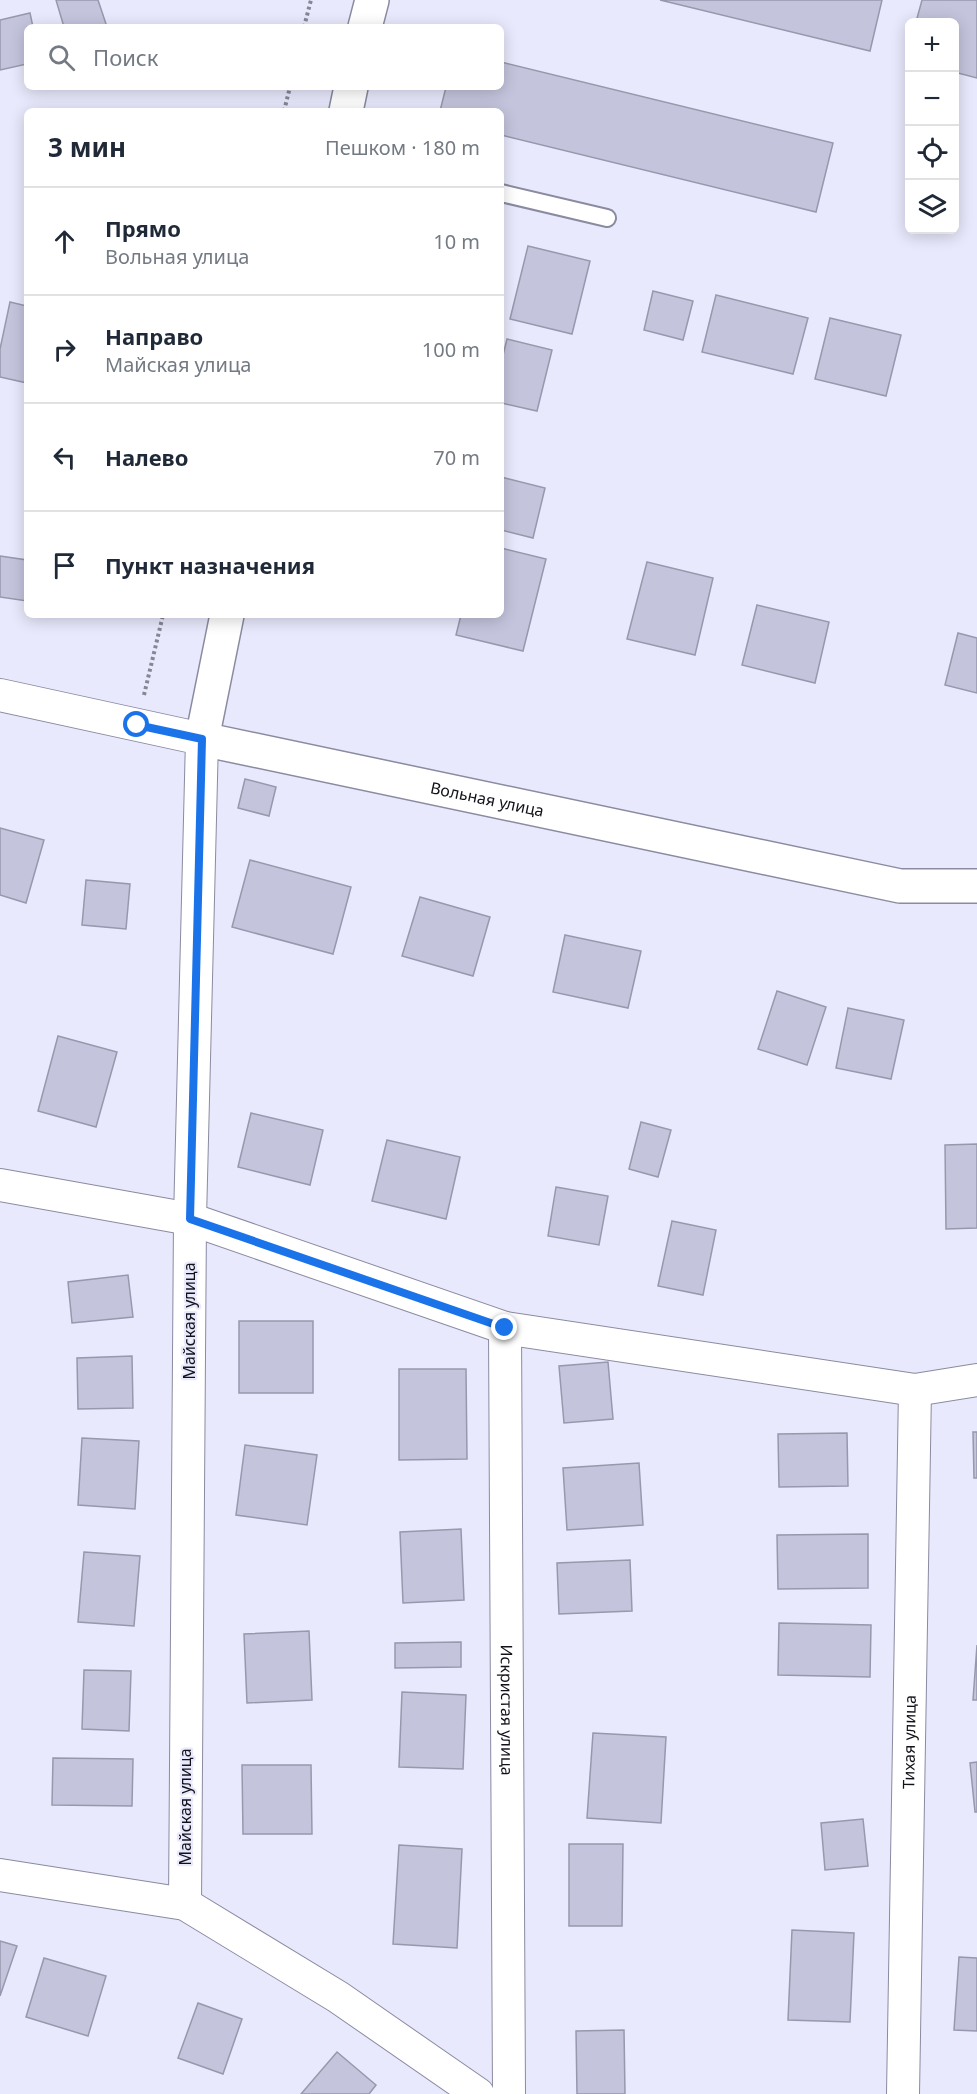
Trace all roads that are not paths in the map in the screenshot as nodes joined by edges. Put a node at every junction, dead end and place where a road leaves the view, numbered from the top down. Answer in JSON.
{"nodes":[{"id":1,"x":372,"y":0,"type":"edge"},
{"id":2,"x":367,"y":24,"type":"edge"},
{"id":3,"x":350,"y":90,"type":"edge"},
{"id":4,"x":347,"y":108,"type":"edge"},
{"id":5,"x":504,"y":194,"type":"edge"},
{"id":6,"x":607,"y":218,"type":"dead end"},
{"id":7,"x":226,"y":618,"type":"edge"},
{"id":8,"x":0,"y":695,"type":"edge"},
{"id":9,"x":202,"y":739,"type":"junction"},
{"id":10,"x":977,"y":886,"type":"edge"},
{"id":11,"x":0,"y":1185,"type":"edge"},
{"id":12,"x":190,"y":1219,"type":"junction"},
{"id":13,"x":505,"y":1328,"type":"junction"},
{"id":14,"x":977,"y":1380,"type":"edge"},
{"id":15,"x":915,"y":1390,"type":"junction"},
{"id":16,"x":0,"y":1875,"type":"edge"},
{"id":17,"x":185,"y":1904,"type":"junction"},
{"id":18,"x":478,"y":2094,"type":"edge"},
{"id":19,"x":508,"y":2094,"type":"edge"},
{"id":20,"x":903,"y":2094,"type":"edge"}],
"edges":[{"from":1,"to":2,"type":"street"},
{"from":3,"to":4,"type":"street"},
{"from":5,"to":6,"type":"lane"},
{"from":7,"to":9,"type":"street"},
{"from":8,"to":9,"type":"street","name":"Вольная улица"},
{"from":9,"to":10,"type":"street","name":"Вольная улица"},
{"from":9,"to":12,"type":"street","name":"Майская улица"},
{"from":11,"to":12,"type":"street"},
{"from":12,"to":13,"type":"street"},
{"from":12,"to":17,"type":"street","name":"Майская улица"},
{"from":13,"to":15,"type":"street"},
{"from":13,"to":19,"type":"street","name":"Искристая улица"},
{"from":14,"to":15,"type":"street"},
{"from":15,"to":20,"type":"street","name":"Тихая улица"},
{"from":16,"to":17,"type":"street"},
{"from":17,"to":18,"type":"street"}]}
